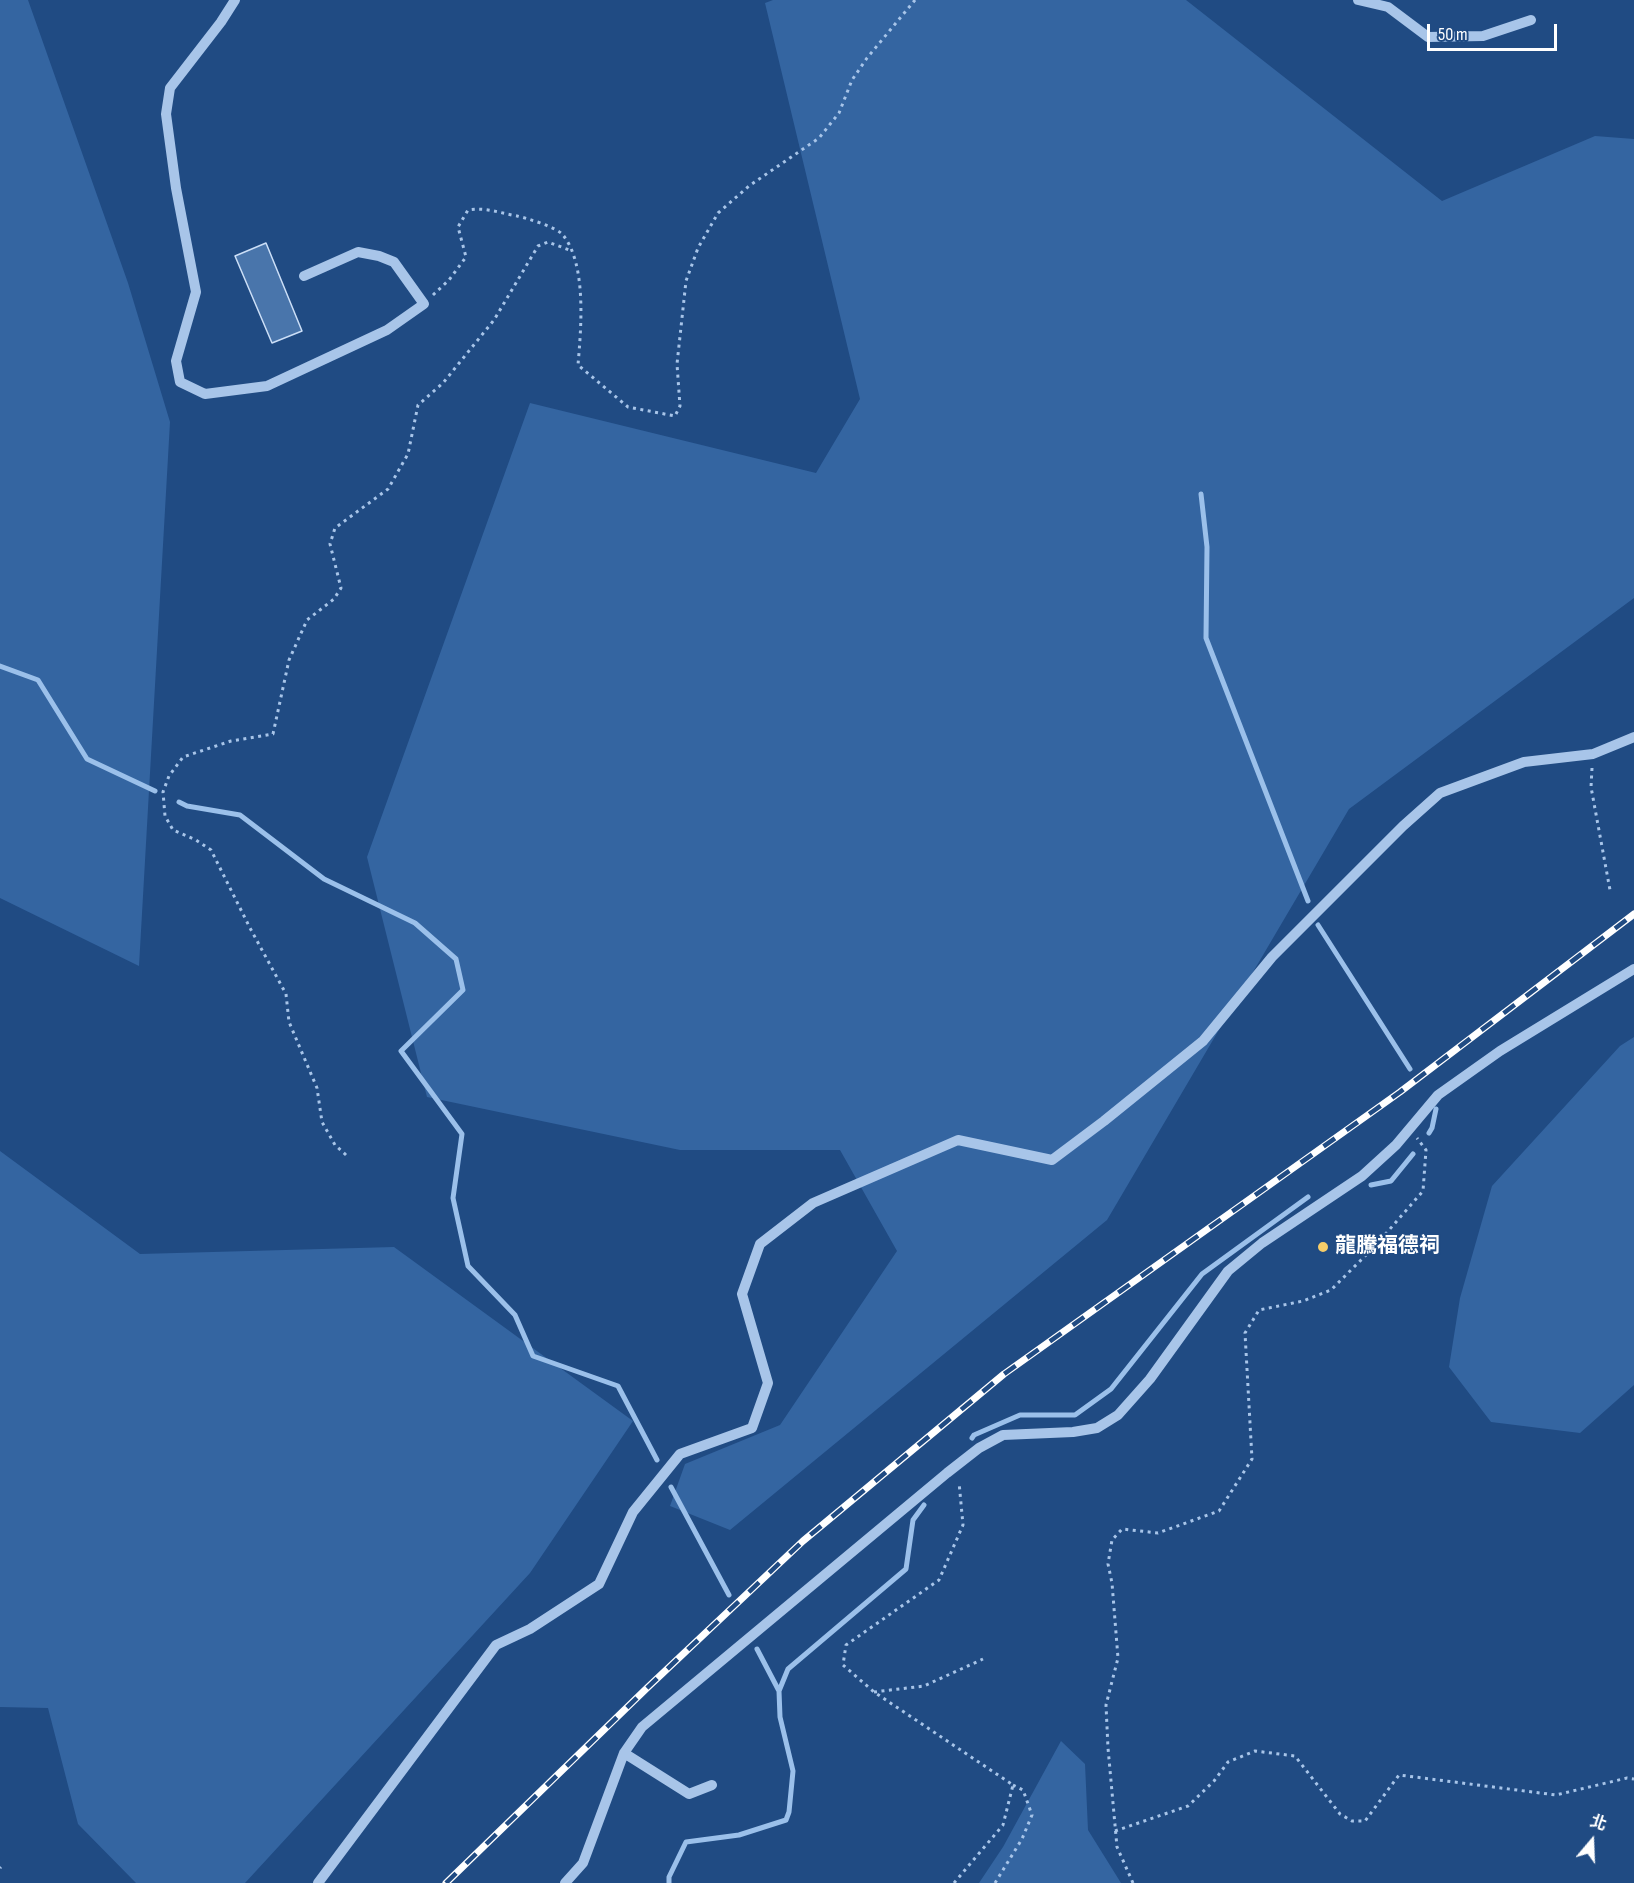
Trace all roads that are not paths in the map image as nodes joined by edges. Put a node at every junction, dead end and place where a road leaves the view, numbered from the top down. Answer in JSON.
{"nodes":[{"id":1,"x":235,"y":0,"type":"edge"},
{"id":2,"x":1358,"y":0,"type":"edge"},
{"id":3,"x":1531,"y":20,"type":"dead end"},
{"id":4,"x":304,"y":276,"type":"dead end"},
{"id":5,"x":1634,"y":737,"type":"edge"},
{"id":6,"x":1634,"y":969,"type":"edge"},
{"id":7,"x":624,"y":1753,"type":"junction"},
{"id":8,"x":712,"y":1785,"type":"dead end"},
{"id":9,"x":318,"y":1883,"type":"edge"},
{"id":10,"x":565,"y":1883,"type":"edge"}],
"edges":[{"from":1,"to":4,"type":"street"},
{"from":2,"to":3,"type":"street"},
{"from":5,"to":9,"type":"street"},
{"from":6,"to":7,"type":"street"},
{"from":7,"to":8,"type":"street"},
{"from":7,"to":10,"type":"street"}]}
